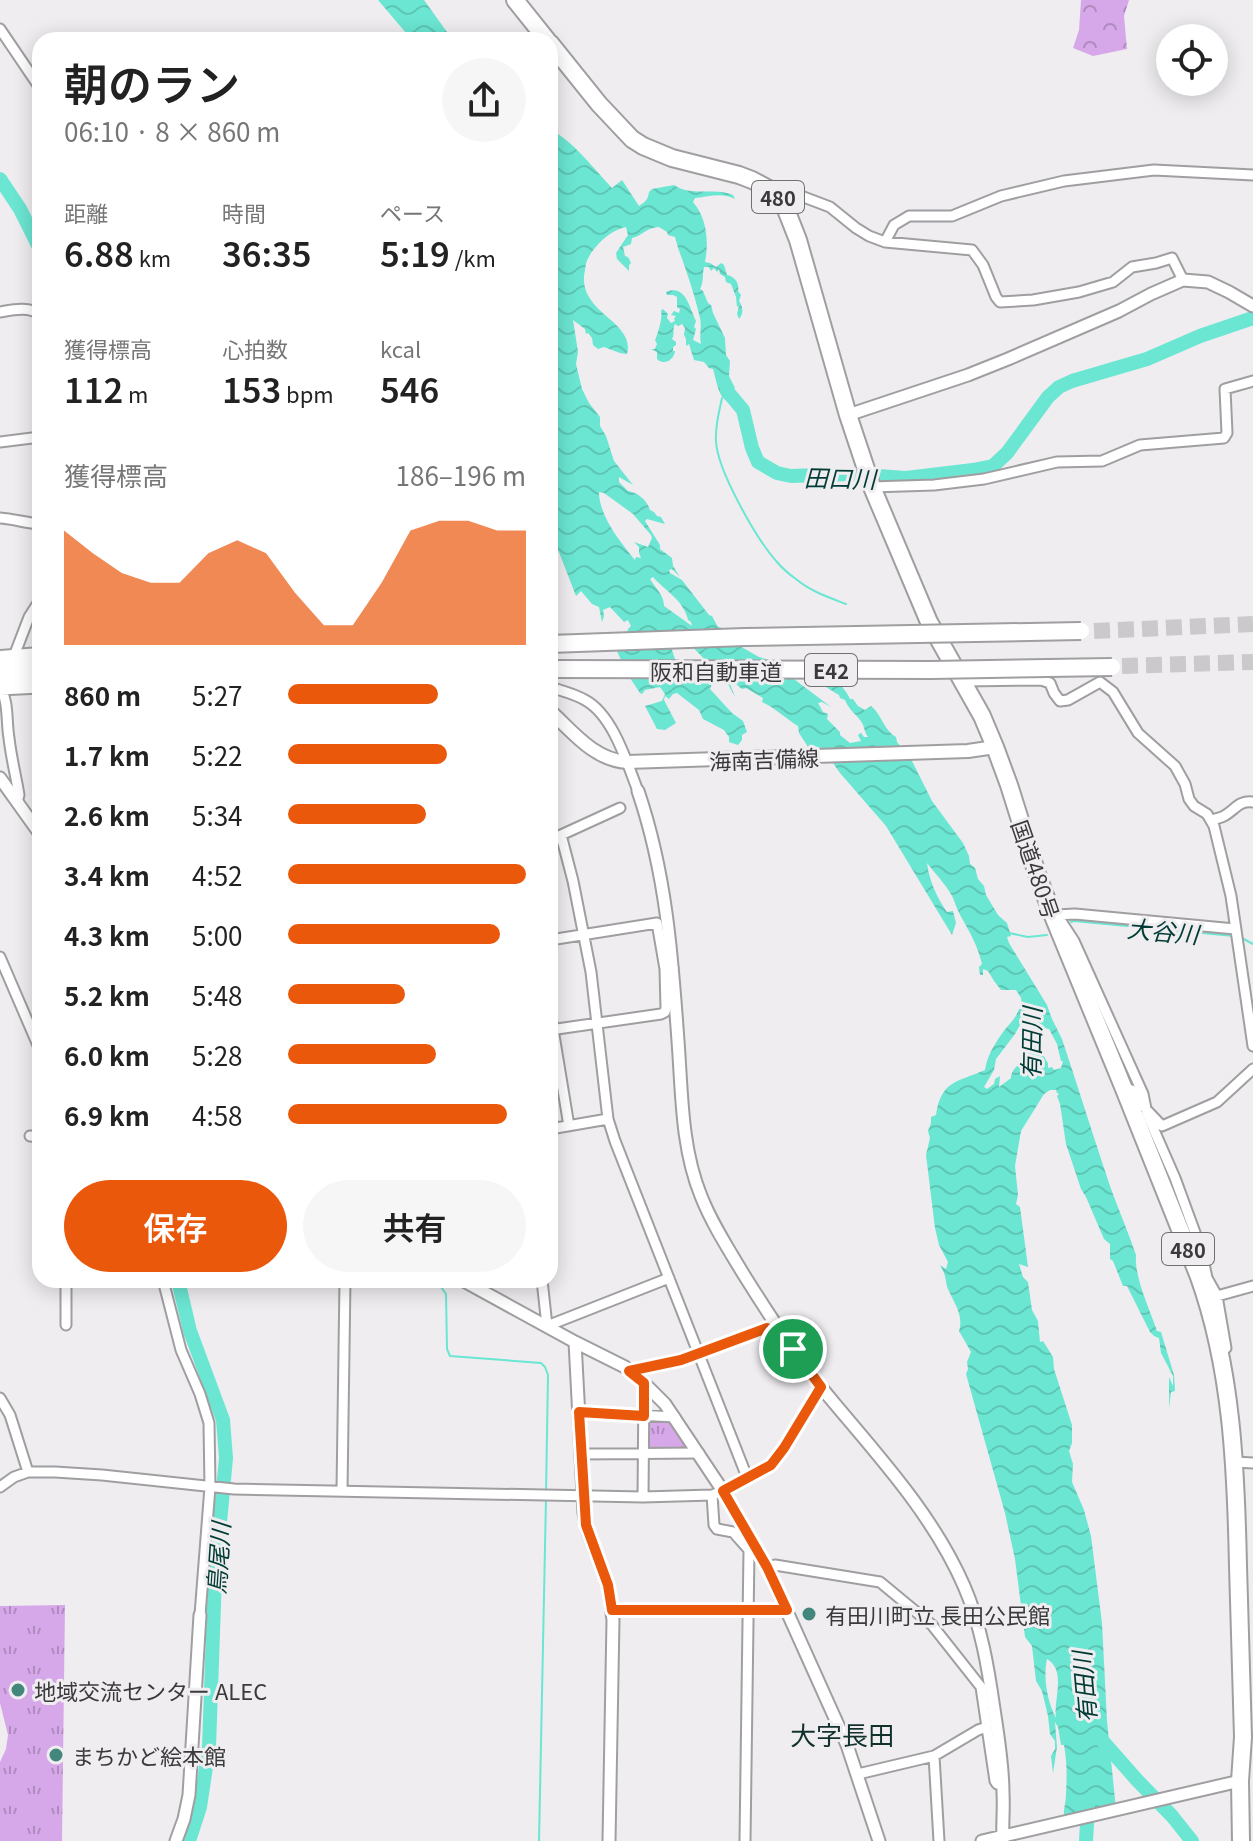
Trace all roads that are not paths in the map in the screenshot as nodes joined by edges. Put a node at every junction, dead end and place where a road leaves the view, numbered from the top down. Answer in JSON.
{"nodes":[{"id":1,"x":515,"y":0,"type":"edge"},
{"id":2,"x":0,"y":29,"type":"edge"},
{"id":3,"x":541,"y":32,"type":"edge"},
{"id":4,"x":558,"y":53,"type":"edge"},
{"id":5,"x":32,"y":76,"type":"edge"},
{"id":6,"x":1253,"y":175,"type":"edge"},
{"id":7,"x":771,"y":190,"type":"junction"},
{"id":8,"x":885,"y":242,"type":"junction"},
{"id":9,"x":1183,"y":280,"type":"junction"},
{"id":10,"x":1253,"y":306,"type":"edge"},
{"id":11,"x":32,"y":310,"type":"edge"},
{"id":12,"x":0,"y":312,"type":"edge"},
{"id":13,"x":1253,"y":381,"type":"edge"},
{"id":14,"x":848,"y":415,"type":"junction"},
{"id":15,"x":32,"y":438,"type":"edge"},
{"id":16,"x":0,"y":442,"type":"edge"},
{"id":17,"x":870,"y":479,"type":"junction"},
{"id":18,"x":0,"y":518,"type":"edge"},
{"id":19,"x":32,"y":524,"type":"edge"},
{"id":20,"x":32,"y":612,"type":"edge"},
{"id":21,"x":1088,"y":631,"type":"tunnel mouth"},
{"id":22,"x":558,"y":644,"type":"edge"},
{"id":23,"x":32,"y":655,"type":"edge"},
{"id":24,"x":14,"y":656,"type":"junction"},
{"id":25,"x":0,"y":657,"type":"edge"},
{"id":26,"x":32,"y":666,"type":"edge"},
{"id":27,"x":1117,"y":666,"type":"tunnel mouth"},
{"id":28,"x":0,"y":668,"type":"edge"},
{"id":29,"x":558,"y":669,"type":"edge"},
{"id":30,"x":32,"y":680,"type":"edge"},
{"id":31,"x":963,"y":681,"type":"junction"},
{"id":32,"x":0,"y":687,"type":"edge"},
{"id":33,"x":32,"y":688,"type":"edge"},
{"id":34,"x":558,"y":690,"type":"edge"},
{"id":35,"x":558,"y":718,"type":"edge"},
{"id":36,"x":995,"y":747,"type":"junction"},
{"id":37,"x":631,"y":762,"type":"junction"},
{"id":38,"x":0,"y":778,"type":"edge"},
{"id":39,"x":638,"y":791,"type":"joint"},
{"id":40,"x":17,"y":802,"type":"junction"},
{"id":41,"x":1253,"y":802,"type":"edge"},
{"id":42,"x":620,"y":808,"type":"dead end"},
{"id":43,"x":1211,"y":820,"type":"junction"},
{"id":44,"x":32,"y":823,"type":"edge"},
{"id":45,"x":561,"y":835,"type":"junction"},
{"id":46,"x":558,"y":838,"type":"edge"},
{"id":47,"x":1055,"y":915,"type":"junction"},
{"id":48,"x":1235,"y":929,"type":"junction"},
{"id":49,"x":584,"y":935,"type":"junction"},
{"id":50,"x":558,"y":939,"type":"edge"},
{"id":51,"x":0,"y":957,"type":"edge"},
{"id":52,"x":669,"y":968,"type":"junction"},
{"id":53,"x":597,"y":1024,"type":"junction"},
{"id":54,"x":558,"y":1029,"type":"edge"},
{"id":55,"x":32,"y":1030,"type":"edge"},
{"id":56,"x":1253,"y":1046,"type":"edge"},
{"id":57,"x":558,"y":1064,"type":"edge"},
{"id":58,"x":1253,"y":1069,"type":"edge"},
{"id":59,"x":1124,"y":1089,"type":"junction"},
{"id":60,"x":1147,"y":1109,"type":"junction"},
{"id":61,"x":608,"y":1119,"type":"junction"},
{"id":62,"x":569,"y":1126,"type":"junction"},
{"id":63,"x":558,"y":1128,"type":"edge"},
{"id":64,"x":1203,"y":1277,"type":"junction"},
{"id":65,"x":669,"y":1278,"type":"junction"},
{"id":66,"x":1253,"y":1286,"type":"edge"},
{"id":67,"x":66,"y":1288,"type":"edge"},
{"id":68,"x":164,"y":1288,"type":"edge"},
{"id":69,"x":345,"y":1288,"type":"edge"},
{"id":70,"x":477,"y":1288,"type":"edge"},
{"id":71,"x":543,"y":1288,"type":"edge"},
{"id":72,"x":1217,"y":1296,"type":"junction"},
{"id":73,"x":66,"y":1325,"type":"dead end"},
{"id":74,"x":547,"y":1326,"type":"junction"},
{"id":75,"x":575,"y":1342,"type":"junction"},
{"id":76,"x":793,"y":1349,"type":"junction"},
{"id":77,"x":698,"y":1354,"type":"junction"},
{"id":78,"x":1222,"y":1364,"type":"junction"},
{"id":79,"x":629,"y":1371,"type":"junction"},
{"id":80,"x":644,"y":1383,"type":"junction"},
{"id":81,"x":821,"y":1387,"type":"junction"},
{"id":82,"x":0,"y":1398,"type":"edge"},
{"id":83,"x":579,"y":1412,"type":"junction"},
{"id":84,"x":644,"y":1416,"type":"junction"},
{"id":85,"x":675,"y":1417,"type":"junction"},
{"id":86,"x":643,"y":1453,"type":"junction"},
{"id":87,"x":699,"y":1453,"type":"junction"},
{"id":88,"x":581,"y":1454,"type":"junction"},
{"id":89,"x":1235,"y":1462,"type":"junction"},
{"id":90,"x":1253,"y":1463,"type":"edge"},
{"id":91,"x":28,"y":1472,"type":"junction"},
{"id":92,"x":747,"y":1477,"type":"junction"},
{"id":93,"x":0,"y":1487,"type":"edge"},
{"id":94,"x":212,"y":1487,"type":"junction"},
{"id":95,"x":342,"y":1490,"type":"junction"},
{"id":96,"x":718,"y":1493,"type":"junction"},
{"id":97,"x":583,"y":1496,"type":"junction"},
{"id":98,"x":643,"y":1497,"type":"junction"},
{"id":99,"x":752,"y":1547,"type":"junction"},
{"id":100,"x":767,"y":1567,"type":"junction"},
{"id":101,"x":612,"y":1610,"type":"junction"},
{"id":102,"x":787,"y":1610,"type":"junction"},
{"id":103,"x":748,"y":1611,"type":"junction"},
{"id":104,"x":200,"y":1615,"type":"joint"},
{"id":105,"x":987,"y":1727,"type":"junction"},
{"id":106,"x":934,"y":1756,"type":"junction"},
{"id":107,"x":858,"y":1774,"type":"junction"},
{"id":108,"x":1241,"y":1783,"type":"edge"},
{"id":109,"x":1003,"y":1784,"type":"junction"},
{"id":110,"x":1006,"y":1837,"type":"edge"},
{"id":111,"x":176,"y":1841,"type":"edge"},
{"id":112,"x":609,"y":1841,"type":"edge"},
{"id":113,"x":745,"y":1841,"type":"edge"},
{"id":114,"x":879,"y":1841,"type":"edge"},
{"id":115,"x":939,"y":1841,"type":"edge"},
{"id":116,"x":982,"y":1841,"type":"edge"},
{"id":117,"x":1241,"y":1841,"type":"edge"}],
"edges":[{"from":1,"to":3,"type":"highway","number":"480"},
{"from":2,"to":5,"type":"street"},
{"from":4,"to":7,"type":"highway","number":"480"},
{"from":6,"to":8,"type":"street"},
{"from":7,"to":8,"type":"street"},
{"from":7,"to":14,"type":"highway","name":"国道480号","number":"480"},
{"from":8,"to":9,"type":"street"},
{"from":9,"to":10,"type":"street"},
{"from":9,"to":14,"type":"street"},
{"from":11,"to":12,"type":"street"},
{"from":13,"to":17,"type":"street"},
{"from":14,"to":17,"type":"highway","name":"国道480号","number":"480"},
{"from":15,"to":16,"type":"street"},
{"from":17,"to":31,"type":"highway","name":"国道480号","number":"480"},
{"from":18,"to":19,"type":"street"},
{"from":20,"to":24,"type":"street"},
{"from":21,"to":22,"type":"highway","name":"阪和自動車道","number":"E42","bridge":true},
{"from":23,"to":24,"type":"main road"},
{"from":24,"to":25,"type":"main road"},
{"from":26,"to":28,"type":"highway"},
{"from":27,"to":29,"type":"highway","name":"阪和自動車道","number":"E42","bridge":true},
{"from":30,"to":32,"type":"highway"},
{"from":31,"to":36,"type":"highway","name":"国道480号","number":"480"},
{"from":31,"to":43,"type":"street"},
{"from":32,"to":33,"type":"street"},
{"from":32,"to":40,"type":"street"},
{"from":34,"to":37,"type":"street"},
{"from":35,"to":37,"type":"main road","name":"海南吉備線"},
{"from":36,"to":37,"type":"main road","name":"海南吉備線"},
{"from":36,"to":47,"type":"highway","name":"国道480号","number":"480"},
{"from":37,"to":39,"type":"street"},
{"from":38,"to":40,"type":"street"},
{"from":39,"to":52,"type":"street"},
{"from":40,"to":44,"type":"street"},
{"from":41,"to":43,"type":"street"},
{"from":42,"to":45,"type":"street"},
{"from":43,"to":48,"type":"street"},
{"from":45,"to":46,"type":"street"},
{"from":45,"to":49,"type":"street"},
{"from":47,"to":48,"type":"street"},
{"from":47,"to":59,"type":"highway","name":"国道480号","number":"480"},
{"from":47,"to":60,"type":"street"},
{"from":48,"to":56,"type":"street"},
{"from":49,"to":50,"type":"street"},
{"from":49,"to":52,"type":"street"},
{"from":49,"to":53,"type":"street"},
{"from":51,"to":55,"type":"street"},
{"from":52,"to":53,"type":"street"},
{"from":52,"to":76,"type":"street"},
{"from":53,"to":54,"type":"street"},
{"from":53,"to":61,"type":"street"},
{"from":57,"to":62,"type":"street"},
{"from":58,"to":60,"type":"street"},
{"from":59,"to":60,"type":"street"},
{"from":59,"to":64,"type":"highway","name":"国道480号","number":"480"},
{"from":60,"to":64,"type":"street"},
{"from":61,"to":62,"type":"street"},
{"from":61,"to":65,"type":"street"},
{"from":62,"to":63,"type":"street"},
{"from":64,"to":72,"type":"street"},
{"from":64,"to":78,"type":"highway","name":"国道480号","number":"480"},
{"from":65,"to":74,"type":"street"},
{"from":65,"to":77,"type":"street"},
{"from":66,"to":72,"type":"street"},
{"from":67,"to":73,"type":"street"},
{"from":68,"to":94,"type":"street"},
{"from":69,"to":95,"type":"street"},
{"from":70,"to":74,"type":"street"},
{"from":71,"to":74,"type":"street"},
{"from":72,"to":78,"type":"street"},
{"from":74,"to":75,"type":"street"},
{"from":75,"to":79,"type":"street"},
{"from":75,"to":83,"type":"street"},
{"from":76,"to":77,"type":"street"},
{"from":76,"to":81,"type":"street"},
{"from":77,"to":79,"type":"street"},
{"from":77,"to":92,"type":"street"},
{"from":78,"to":89,"type":"highway","name":"国道480号","number":"480"},
{"from":79,"to":80,"type":"street"},
{"from":80,"to":84,"type":"street"},
{"from":80,"to":85,"type":"street"},
{"from":81,"to":92,"type":"street"},
{"from":81,"to":109,"type":"street"},
{"from":82,"to":91,"type":"street"},
{"from":83,"to":84,"type":"street"},
{"from":83,"to":88,"type":"street"},
{"from":84,"to":85,"type":"street"},
{"from":84,"to":86,"type":"street"},
{"from":85,"to":87,"type":"street"},
{"from":86,"to":87,"type":"street"},
{"from":86,"to":88,"type":"street"},
{"from":86,"to":98,"type":"street"},
{"from":87,"to":96,"type":"street"},
{"from":88,"to":97,"type":"street"},
{"from":89,"to":90,"type":"street"},
{"from":89,"to":108,"type":"highway","name":"国道480号","number":"480"},
{"from":91,"to":93,"type":"street"},
{"from":91,"to":94,"type":"street"},
{"from":92,"to":96,"type":"street"},
{"from":94,"to":95,"type":"street"},
{"from":94,"to":104,"type":"street"},
{"from":95,"to":97,"type":"street"},
{"from":96,"to":98,"type":"street"},
{"from":96,"to":99,"type":"street"},
{"from":96,"to":99,"type":"street"},
{"from":97,"to":98,"type":"street"},
{"from":97,"to":101,"type":"street"},
{"from":99,"to":100,"type":"street"},
{"from":99,"to":103,"type":"street"},
{"from":100,"to":102,"type":"street"},
{"from":100,"to":105,"type":"street"},
{"from":101,"to":103,"type":"street"},
{"from":101,"to":112,"type":"street"},
{"from":102,"to":103,"type":"street"},
{"from":102,"to":107,"type":"street"},
{"from":103,"to":113,"type":"street"},
{"from":104,"to":111,"type":"street"},
{"from":105,"to":106,"type":"street"},
{"from":105,"to":109,"type":"street"},
{"from":106,"to":107,"type":"street"},
{"from":106,"to":115,"type":"street"},
{"from":107,"to":114,"type":"street"},
{"from":108,"to":110,"type":"street"},
{"from":108,"to":117,"type":"highway","name":"国道480号","number":"480"},
{"from":109,"to":110,"type":"street"},
{"from":110,"to":116,"type":"street"}]}
